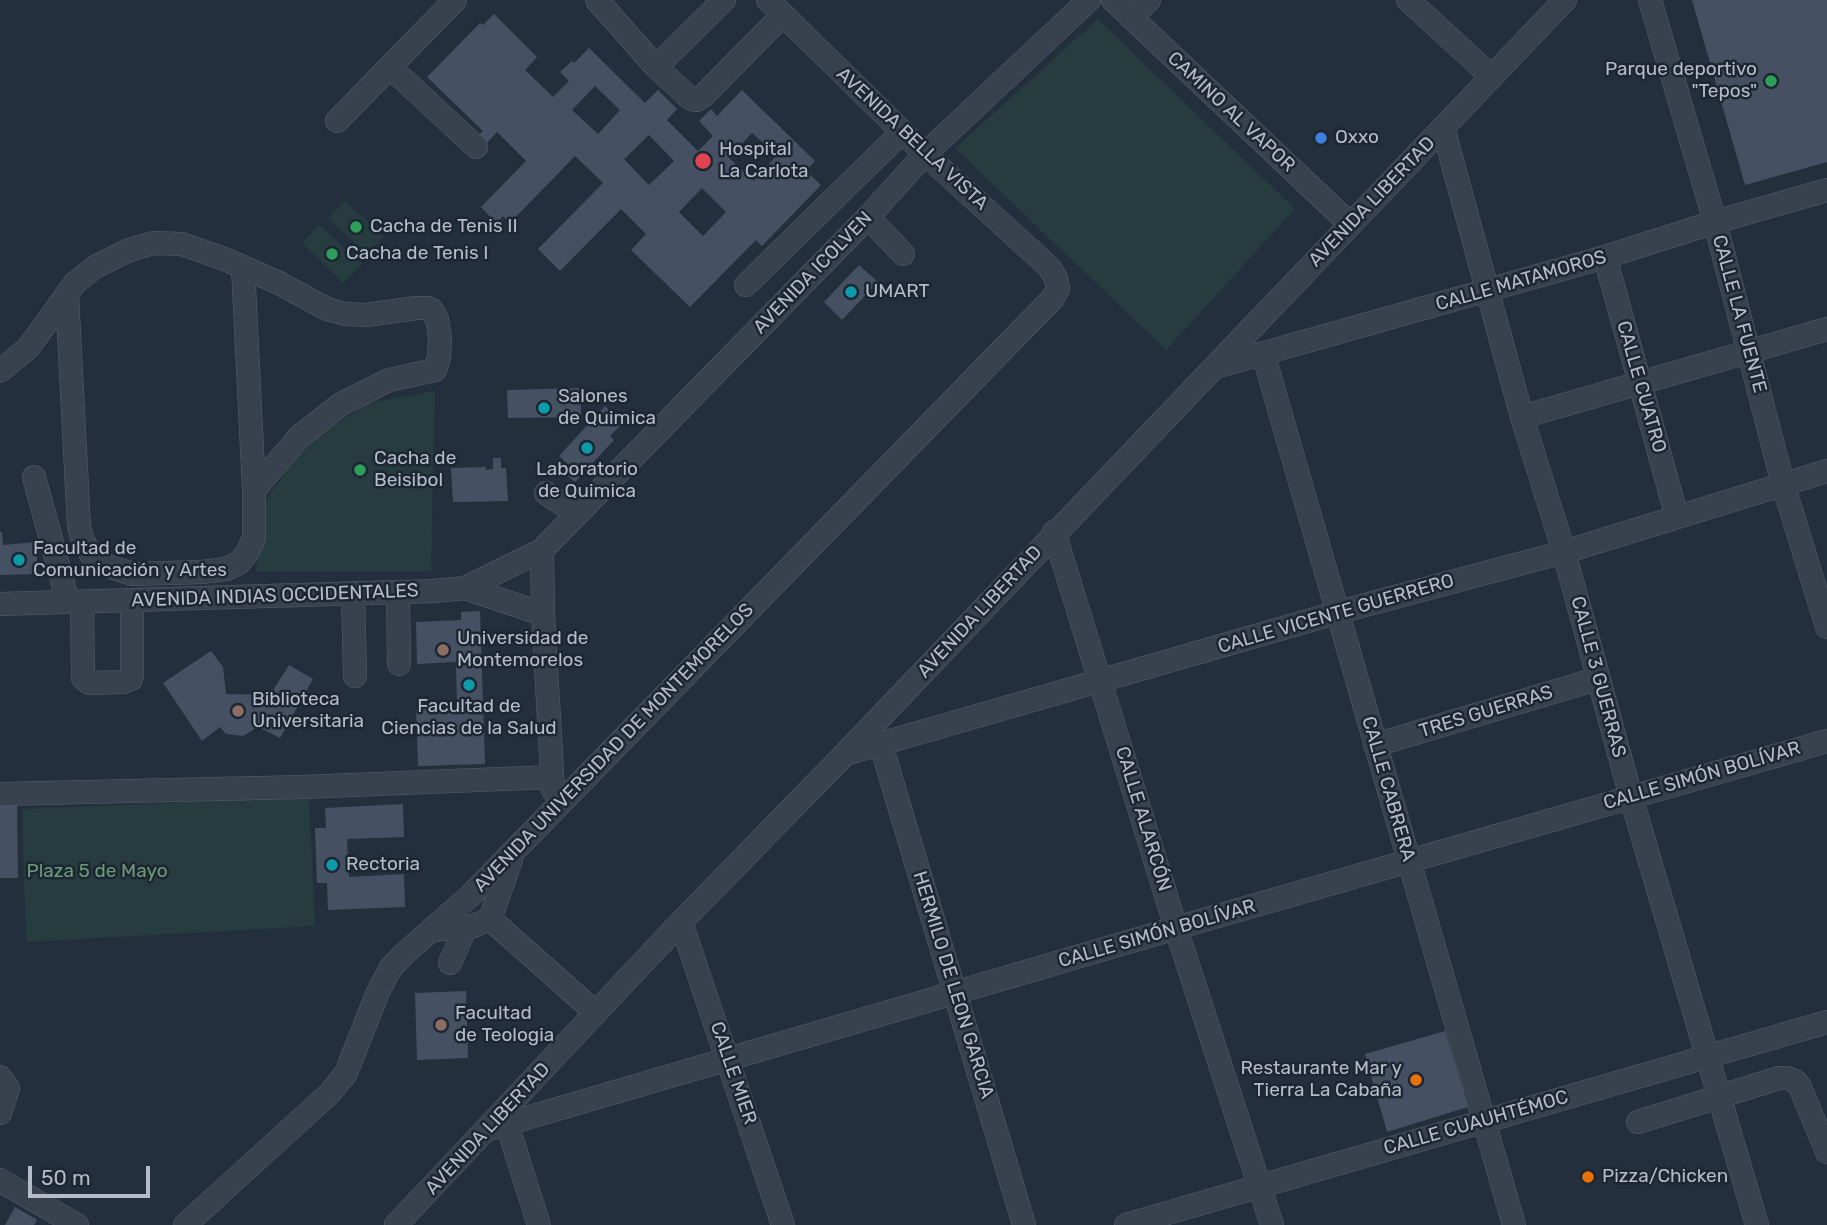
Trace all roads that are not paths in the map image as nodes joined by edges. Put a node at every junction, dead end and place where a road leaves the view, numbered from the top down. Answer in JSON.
{"nodes":[{"id":1,"x":597,"y":0,"type":"edge"},
{"id":2,"x":1089,"y":0,"type":"edge"},
{"id":3,"x":1113,"y":0,"type":"edge"},
{"id":4,"x":1149,"y":0,"type":"edge"},
{"id":5,"x":1408,"y":0,"type":"edge"},
{"id":6,"x":1565,"y":0,"type":"edge"},
{"id":7,"x":1650,"y":0,"type":"edge"},
{"id":8,"x":447,"y":3,"type":"edge"},
{"id":9,"x":709,"y":5,"type":"edge"},
{"id":10,"x":775,"y":8,"type":"edge"},
{"id":11,"x":1131,"y":18,"type":"junction"},
{"id":12,"x":390,"y":67,"type":"junction"},
{"id":13,"x":656,"y":67,"type":"junction"},
{"id":14,"x":1492,"y":76,"type":"junction"},
{"id":15,"x":337,"y":121,"type":"dead end"},
{"id":16,"x":1443,"y":128,"type":"junction"},
{"id":17,"x":902,"y":132,"type":"junction"},
{"id":18,"x":476,"y":147,"type":"dead end"},
{"id":19,"x":925,"y":154,"type":"junction"},
{"id":20,"x":1827,"y":191,"type":"edge"},
{"id":21,"x":868,"y":218,"type":"junction"},
{"id":22,"x":1715,"y":222,"type":"junction"},
{"id":23,"x":1350,"y":224,"type":"junction"},
{"id":24,"x":903,"y":254,"type":"dead end"},
{"id":25,"x":1605,"y":257,"type":"junction"},
{"id":26,"x":243,"y":267,"type":"junction"},
{"id":27,"x":1056,"y":278,"type":"joint"},
{"id":28,"x":746,"y":285,"type":"dead end"},
{"id":29,"x":1489,"y":291,"type":"junction"},
{"id":30,"x":67,"y":295,"type":"junction"},
{"id":31,"x":1827,"y":329,"type":"edge"},
{"id":32,"x":1750,"y":352,"type":"junction"},
{"id":33,"x":1263,"y":353,"type":"junction"},
{"id":34,"x":1213,"y":368,"type":"junction"},
{"id":35,"x":0,"y":371,"type":"edge"},
{"id":36,"x":1640,"y":383,"type":"junction"},
{"id":37,"x":1522,"y":417,"type":"junction"},
{"id":38,"x":1827,"y":471,"type":"edge"},
{"id":39,"x":34,"y":477,"type":"dead end"},
{"id":40,"x":1783,"y":484,"type":"junction"},
{"id":41,"x":254,"y":490,"type":"junction"},
{"id":42,"x":546,"y":493,"type":"dead end"},
{"id":43,"x":577,"y":514,"type":"junction"},
{"id":44,"x":1678,"y":517,"type":"junction"},
{"id":45,"x":1054,"y":532,"type":"junction"},
{"id":46,"x":542,"y":550,"type":"junction"},
{"id":47,"x":1564,"y":552,"type":"junction"},
{"id":48,"x":465,"y":588,"type":"junction"},
{"id":49,"x":398,"y":592,"type":"junction"},
{"id":50,"x":353,"y":593,"type":"junction"},
{"id":51,"x":132,"y":601,"type":"junction"},
{"id":52,"x":75,"y":602,"type":"junction"},
{"id":53,"x":0,"y":604,"type":"edge"},
{"id":54,"x":1339,"y":612,"type":"junction"},
{"id":55,"x":543,"y":614,"type":"junction"},
{"id":56,"x":1827,"y":627,"type":"edge"},
{"id":57,"x":399,"y":664,"type":"dead end"},
{"id":58,"x":355,"y":677,"type":"dead end"},
{"id":59,"x":1597,"y":679,"type":"junction"},
{"id":60,"x":1101,"y":682,"type":"junction"},
{"id":61,"x":1827,"y":741,"type":"edge"},
{"id":62,"x":881,"y":745,"type":"junction"},
{"id":63,"x":1375,"y":745,"type":"junction"},
{"id":64,"x":845,"y":754,"type":"junction"},
{"id":65,"x":552,"y":778,"type":"junction"},
{"id":66,"x":0,"y":794,"type":"edge"},
{"id":67,"x":1631,"y":797,"type":"junction"},
{"id":68,"x":554,"y":811,"type":"junction"},
{"id":69,"x":516,"y":847,"type":"junction"},
{"id":70,"x":1408,"y":862,"type":"junction"},
{"id":71,"x":467,"y":898,"type":"junction"},
{"id":72,"x":481,"y":920,"type":"junction"},
{"id":73,"x":681,"y":922,"type":"junction"},
{"id":74,"x":1176,"y":928,"type":"junction"},
{"id":75,"x":431,"y":930,"type":"junction"},
{"id":76,"x":450,"y":963,"type":"dead end"},
{"id":77,"x":956,"y":993,"type":"junction"},
{"id":78,"x":596,"y":1013,"type":"junction"},
{"id":79,"x":1827,"y":1022,"type":"edge"},
{"id":80,"x":1706,"y":1057,"type":"junction"},
{"id":81,"x":728,"y":1058,"type":"junction"},
{"id":82,"x":0,"y":1077,"type":"edge"},
{"id":83,"x":1718,"y":1097,"type":"junction"},
{"id":84,"x":0,"y":1113,"type":"edge"},
{"id":85,"x":1486,"y":1121,"type":"junction"},
{"id":86,"x":1638,"y":1122,"type":"dead end"},
{"id":87,"x":498,"y":1127,"type":"junction"},
{"id":88,"x":1827,"y":1152,"type":"edge"},
{"id":89,"x":0,"y":1180,"type":"edge"},
{"id":90,"x":1259,"y":1185,"type":"junction"},
{"id":91,"x":77,"y":1225,"type":"edge"},
{"id":92,"x":185,"y":1225,"type":"edge"},
{"id":93,"x":396,"y":1225,"type":"edge"},
{"id":94,"x":539,"y":1225,"type":"edge"},
{"id":95,"x":783,"y":1225,"type":"edge"},
{"id":96,"x":1024,"y":1225,"type":"edge"},
{"id":97,"x":1126,"y":1225,"type":"edge"},
{"id":98,"x":1272,"y":1225,"type":"edge"},
{"id":99,"x":1514,"y":1225,"type":"edge"},
{"id":100,"x":1757,"y":1225,"type":"edge"}],
"edges":[{"from":1,"to":13,"type":"street"},
{"from":2,"to":19,"type":"street","name":"AVENIDA ICOLVEN"},
{"from":3,"to":11,"type":"street","name":"CAMINO AL VAPOR"},
{"from":4,"to":11,"type":"street"},
{"from":5,"to":14,"type":"street"},
{"from":6,"to":14,"type":"street","name":"AVENIDA LIBERTAD"},
{"from":7,"to":22,"type":"street","name":"CALLE LA FUENTE"},
{"from":8,"to":12,"type":"street"},
{"from":9,"to":13,"type":"street"},
{"from":10,"to":13,"type":"street"},
{"from":10,"to":17,"type":"street","name":"AVENIDA BELLA VISTA"},
{"from":11,"to":23,"type":"street","name":"CAMINO AL VAPOR"},
{"from":12,"to":15,"type":"street"},
{"from":12,"to":18,"type":"street"},
{"from":14,"to":16,"type":"street","name":"AVENIDA LIBERTAD"},
{"from":16,"to":23,"type":"street","name":"AVENIDA LIBERTAD"},
{"from":16,"to":29,"type":"street","name":"CALLE 3 GUERRAS"},
{"from":17,"to":19,"type":"street","name":"AVENIDA BELLA VISTA"},
{"from":17,"to":28,"type":"street"},
{"from":19,"to":21,"type":"street","name":"AVENIDA ICOLVEN"},
{"from":19,"to":27,"type":"street","name":"AVENIDA BELLA VISTA"},
{"from":20,"to":22,"type":"street","name":"CALLE MATAMOROS"},
{"from":21,"to":24,"type":"street"},
{"from":21,"to":43,"type":"street","name":"AVENIDA ICOLVEN"},
{"from":22,"to":25,"type":"street","name":"CALLE MATAMOROS"},
{"from":22,"to":32,"type":"street","name":"CALLE LA FUENTE"},
{"from":23,"to":34,"type":"street","name":"AVENIDA LIBERTAD"},
{"from":25,"to":29,"type":"street","name":"CALLE MATAMOROS"},
{"from":25,"to":36,"type":"street","name":"CALLE CUATRO"},
{"from":26,"to":30,"type":"street"},
{"from":26,"to":41,"type":"street"},
{"from":26,"to":41,"type":"street"},
{"from":27,"to":68,"type":"street","name":"AVENIDA UNIVERSIDAD DE MONTEMORELOS"},
{"from":29,"to":33,"type":"street","name":"CALLE MATAMOROS"},
{"from":29,"to":37,"type":"street","name":"CALLE 3 GUERRAS"},
{"from":30,"to":35,"type":"street"},
{"from":30,"to":41,"type":"street"},
{"from":31,"to":32,"type":"street"},
{"from":32,"to":36,"type":"street"},
{"from":32,"to":40,"type":"street","name":"CALLE LA FUENTE"},
{"from":33,"to":34,"type":"street","name":"CALLE MATAMOROS"},
{"from":33,"to":54,"type":"street","name":"CALLE CABRERA"},
{"from":34,"to":45,"type":"street","name":"AVENIDA LIBERTAD"},
{"from":36,"to":37,"type":"street"},
{"from":36,"to":44,"type":"street","name":"CALLE CUATRO"},
{"from":37,"to":47,"type":"street","name":"CALLE 3 GUERRAS"},
{"from":38,"to":40,"type":"street","name":"CALLE VICENTE GUERRERO"},
{"from":39,"to":52,"type":"street"},
{"from":40,"to":44,"type":"street","name":"CALLE VICENTE GUERRERO"},
{"from":40,"to":56,"type":"street","name":"CALLE LA FUENTE"},
{"from":42,"to":43,"type":"street"},
{"from":43,"to":46,"type":"street","name":"AVENIDA ICOLVEN"},
{"from":44,"to":47,"type":"street","name":"CALLE VICENTE GUERRERO"},
{"from":45,"to":60,"type":"street","name":"CALLE ALARCÓN"},
{"from":45,"to":64,"type":"street","name":"AVENIDA LIBERTAD"},
{"from":46,"to":48,"type":"street","name":"AVENIDA INDIAS OCCIDENTALES"},
{"from":46,"to":55,"type":"street"},
{"from":47,"to":54,"type":"street","name":"CALLE VICENTE GUERRERO"},
{"from":47,"to":59,"type":"street","name":"CALLE 3 GUERRAS"},
{"from":48,"to":49,"type":"street","name":"AVENIDA INDIAS OCCIDENTALES"},
{"from":48,"to":55,"type":"street"},
{"from":49,"to":50,"type":"street","name":"AVENIDA INDIAS OCCIDENTALES"},
{"from":49,"to":57,"type":"street"},
{"from":50,"to":51,"type":"street","name":"AVENIDA INDIAS OCCIDENTALES"},
{"from":50,"to":58,"type":"street"},
{"from":51,"to":52,"type":"street","name":"AVENIDA INDIAS OCCIDENTALES"},
{"from":51,"to":52,"type":"street"},
{"from":52,"to":53,"type":"street","name":"AVENIDA INDIAS OCCIDENTALES"},
{"from":54,"to":60,"type":"street","name":"CALLE VICENTE GUERRERO"},
{"from":54,"to":63,"type":"street","name":"CALLE CABRERA"},
{"from":55,"to":65,"type":"street"},
{"from":59,"to":63,"type":"street","name":"TRES GUERRAS"},
{"from":59,"to":67,"type":"street","name":"CALLE 3 GUERRAS"},
{"from":60,"to":62,"type":"street","name":"CALLE VICENTE GUERRERO"},
{"from":60,"to":74,"type":"street","name":"CALLE ALARCÓN"},
{"from":61,"to":67,"type":"street","name":"CALLE SIMÓN BOLÍVAR"},
{"from":62,"to":64,"type":"street","name":"CALLE VICENTE GUERRERO"},
{"from":62,"to":77,"type":"street","name":"HERMILO DE LEON GARCIA"},
{"from":63,"to":70,"type":"street","name":"CALLE CABRERA"},
{"from":64,"to":73,"type":"street","name":"AVENIDA LIBERTAD"},
{"from":65,"to":66,"type":"street"},
{"from":65,"to":68,"type":"street"},
{"from":67,"to":70,"type":"street","name":"CALLE SIMÓN BOLÍVAR"},
{"from":67,"to":80,"type":"street","name":"CALLE 3 GUERRAS"},
{"from":68,"to":69,"type":"street","name":"AVENIDA UNIVERSIDAD DE MONTEMORELOS"},
{"from":69,"to":71,"type":"street","name":"AVENIDA UNIVERSIDAD DE MONTEMORELOS"},
{"from":69,"to":72,"type":"street"},
{"from":70,"to":74,"type":"street","name":"CALLE SIMÓN BOLÍVAR"},
{"from":70,"to":85,"type":"street","name":"CALLE CABRERA"},
{"from":71,"to":72,"type":"street"},
{"from":71,"to":75,"type":"street","name":"AVENIDA UNIVERSIDAD DE MONTEMORELOS"},
{"from":72,"to":75,"type":"street"},
{"from":72,"to":76,"type":"street"},
{"from":72,"to":78,"type":"street"},
{"from":73,"to":78,"type":"street","name":"AVENIDA LIBERTAD"},
{"from":73,"to":81,"type":"street","name":"CALLE MIER"},
{"from":74,"to":77,"type":"street","name":"CALLE SIMÓN BOLÍVAR"},
{"from":74,"to":90,"type":"street","name":"CALLE ALARCÓN"},
{"from":75,"to":92,"type":"street","name":"AVENIDA UNIVERSIDAD DE MONTEMORELOS"},
{"from":77,"to":81,"type":"street","name":"CALLE SIMÓN BOLÍVAR"},
{"from":77,"to":96,"type":"street","name":"HERMILO DE LEON GARCIA"},
{"from":78,"to":87,"type":"street","name":"AVENIDA LIBERTAD"},
{"from":79,"to":80,"type":"street","name":"CALLE CUAUHTÉMOC"},
{"from":80,"to":83,"type":"street","name":"CALLE 3 GUERRAS"},
{"from":80,"to":85,"type":"street","name":"CALLE CUAUHTÉMOC"},
{"from":81,"to":87,"type":"street","name":"CALLE SIMÓN BOLÍVAR"},
{"from":81,"to":95,"type":"street","name":"CALLE MIER"},
{"from":82,"to":84,"type":"street"},
{"from":83,"to":86,"type":"street"},
{"from":83,"to":88,"type":"street"},
{"from":83,"to":100,"type":"street","name":"CALLE 3 GUERRAS"},
{"from":85,"to":90,"type":"street","name":"CALLE CUAUHTÉMOC"},
{"from":85,"to":99,"type":"street","name":"CALLE CABRERA"},
{"from":87,"to":93,"type":"street","name":"AVENIDA LIBERTAD"},
{"from":87,"to":94,"type":"street"},
{"from":89,"to":91,"type":"street"},
{"from":90,"to":97,"type":"street","name":"CALLE CUAUHTÉMOC"},
{"from":90,"to":98,"type":"street","name":"CALLE ALARCÓN"}]}
